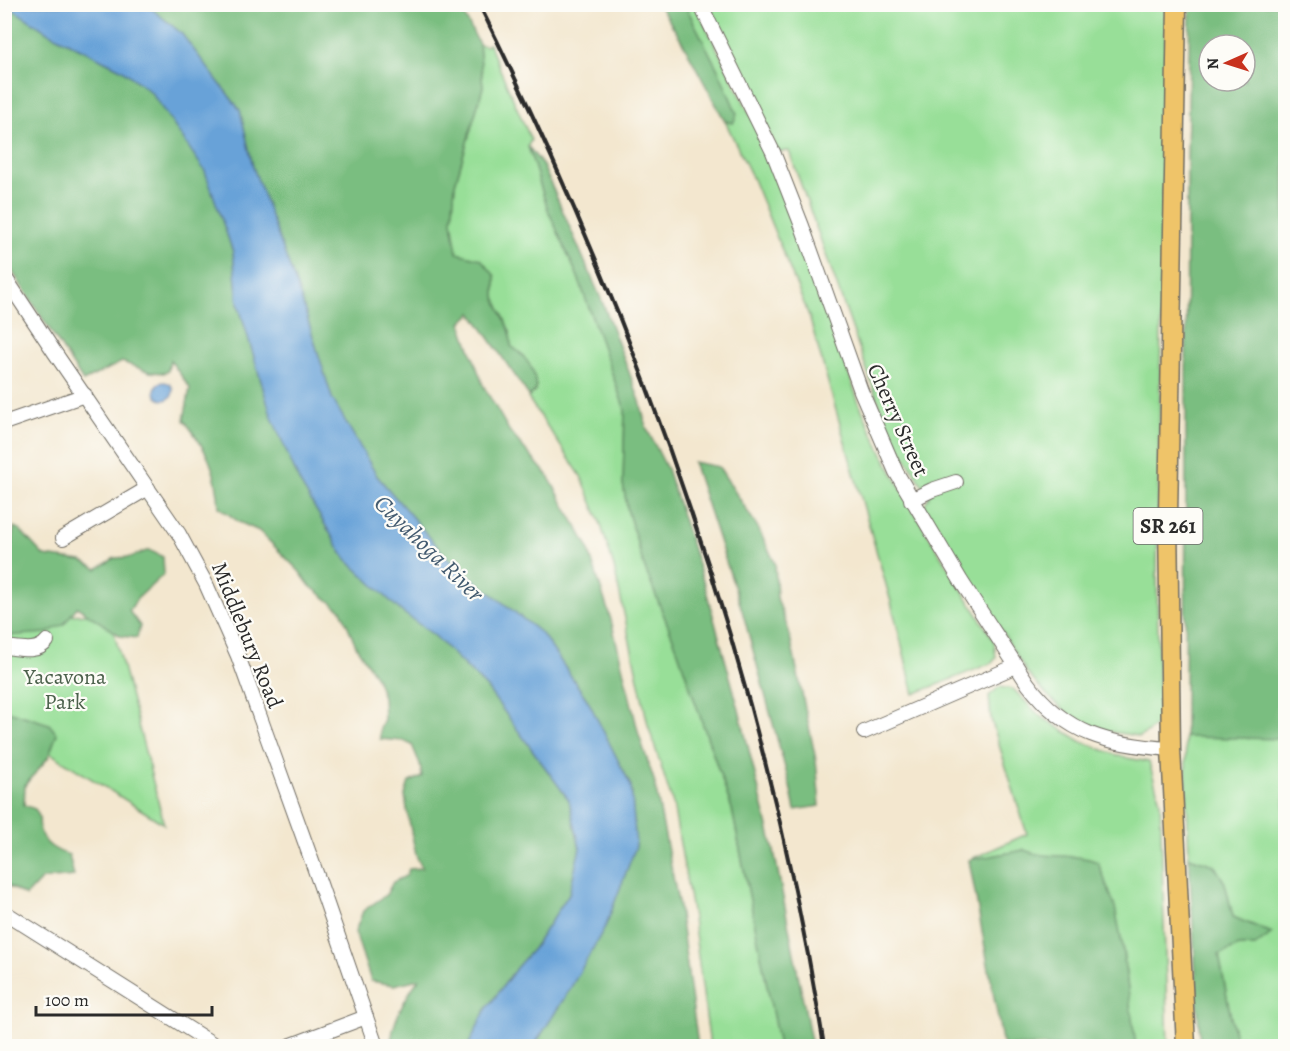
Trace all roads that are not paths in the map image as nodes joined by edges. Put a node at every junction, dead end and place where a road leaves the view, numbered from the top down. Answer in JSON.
{"nodes":[{"id":1,"x":700,"y":4,"type":"edge"},
{"id":2,"x":1177,"y":4,"type":"edge"},
{"id":3,"x":4,"y":276,"type":"edge"},
{"id":4,"x":85,"y":395,"type":"junction"},
{"id":5,"x":4,"y":423,"type":"edge"},
{"id":6,"x":956,"y":482,"type":"dead end"},
{"id":7,"x":148,"y":488,"type":"junction"},
{"id":8,"x":911,"y":500,"type":"junction"},
{"id":9,"x":63,"y":538,"type":"dead end"},
{"id":10,"x":47,"y":641,"type":"dead end"},
{"id":11,"x":4,"y":646,"type":"edge"},
{"id":12,"x":1016,"y":666,"type":"junction"},
{"id":13,"x":864,"y":732,"type":"dead end"},
{"id":14,"x":1171,"y":749,"type":"junction"},
{"id":15,"x":4,"y":912,"type":"edge"},
{"id":16,"x":366,"y":1017,"type":"junction"},
{"id":17,"x":216,"y":1047,"type":"edge"},
{"id":18,"x":288,"y":1047,"type":"edge"},
{"id":19,"x":376,"y":1047,"type":"edge"},
{"id":20,"x":1186,"y":1047,"type":"edge"}],
"edges":[{"from":1,"to":8,"type":"street","name":"Cherry Street"},
{"from":2,"to":14,"type":"main road","number":"SR 261"},
{"from":3,"to":4,"type":"street","name":"Middlebury Road"},
{"from":4,"to":5,"type":"street"},
{"from":4,"to":7,"type":"street","name":"Middlebury Road"},
{"from":6,"to":8,"type":"street"},
{"from":7,"to":9,"type":"street"},
{"from":7,"to":16,"type":"street","name":"Middlebury Road"},
{"from":8,"to":12,"type":"street","name":"Cherry Street"},
{"from":10,"to":11,"type":"street"},
{"from":12,"to":13,"type":"street"},
{"from":12,"to":14,"type":"street","name":"Cherry Street"},
{"from":14,"to":20,"type":"main road","number":"SR 261"},
{"from":15,"to":17,"type":"street"},
{"from":16,"to":18,"type":"street"},
{"from":16,"to":19,"type":"street","name":"Middlebury Road"}]}
